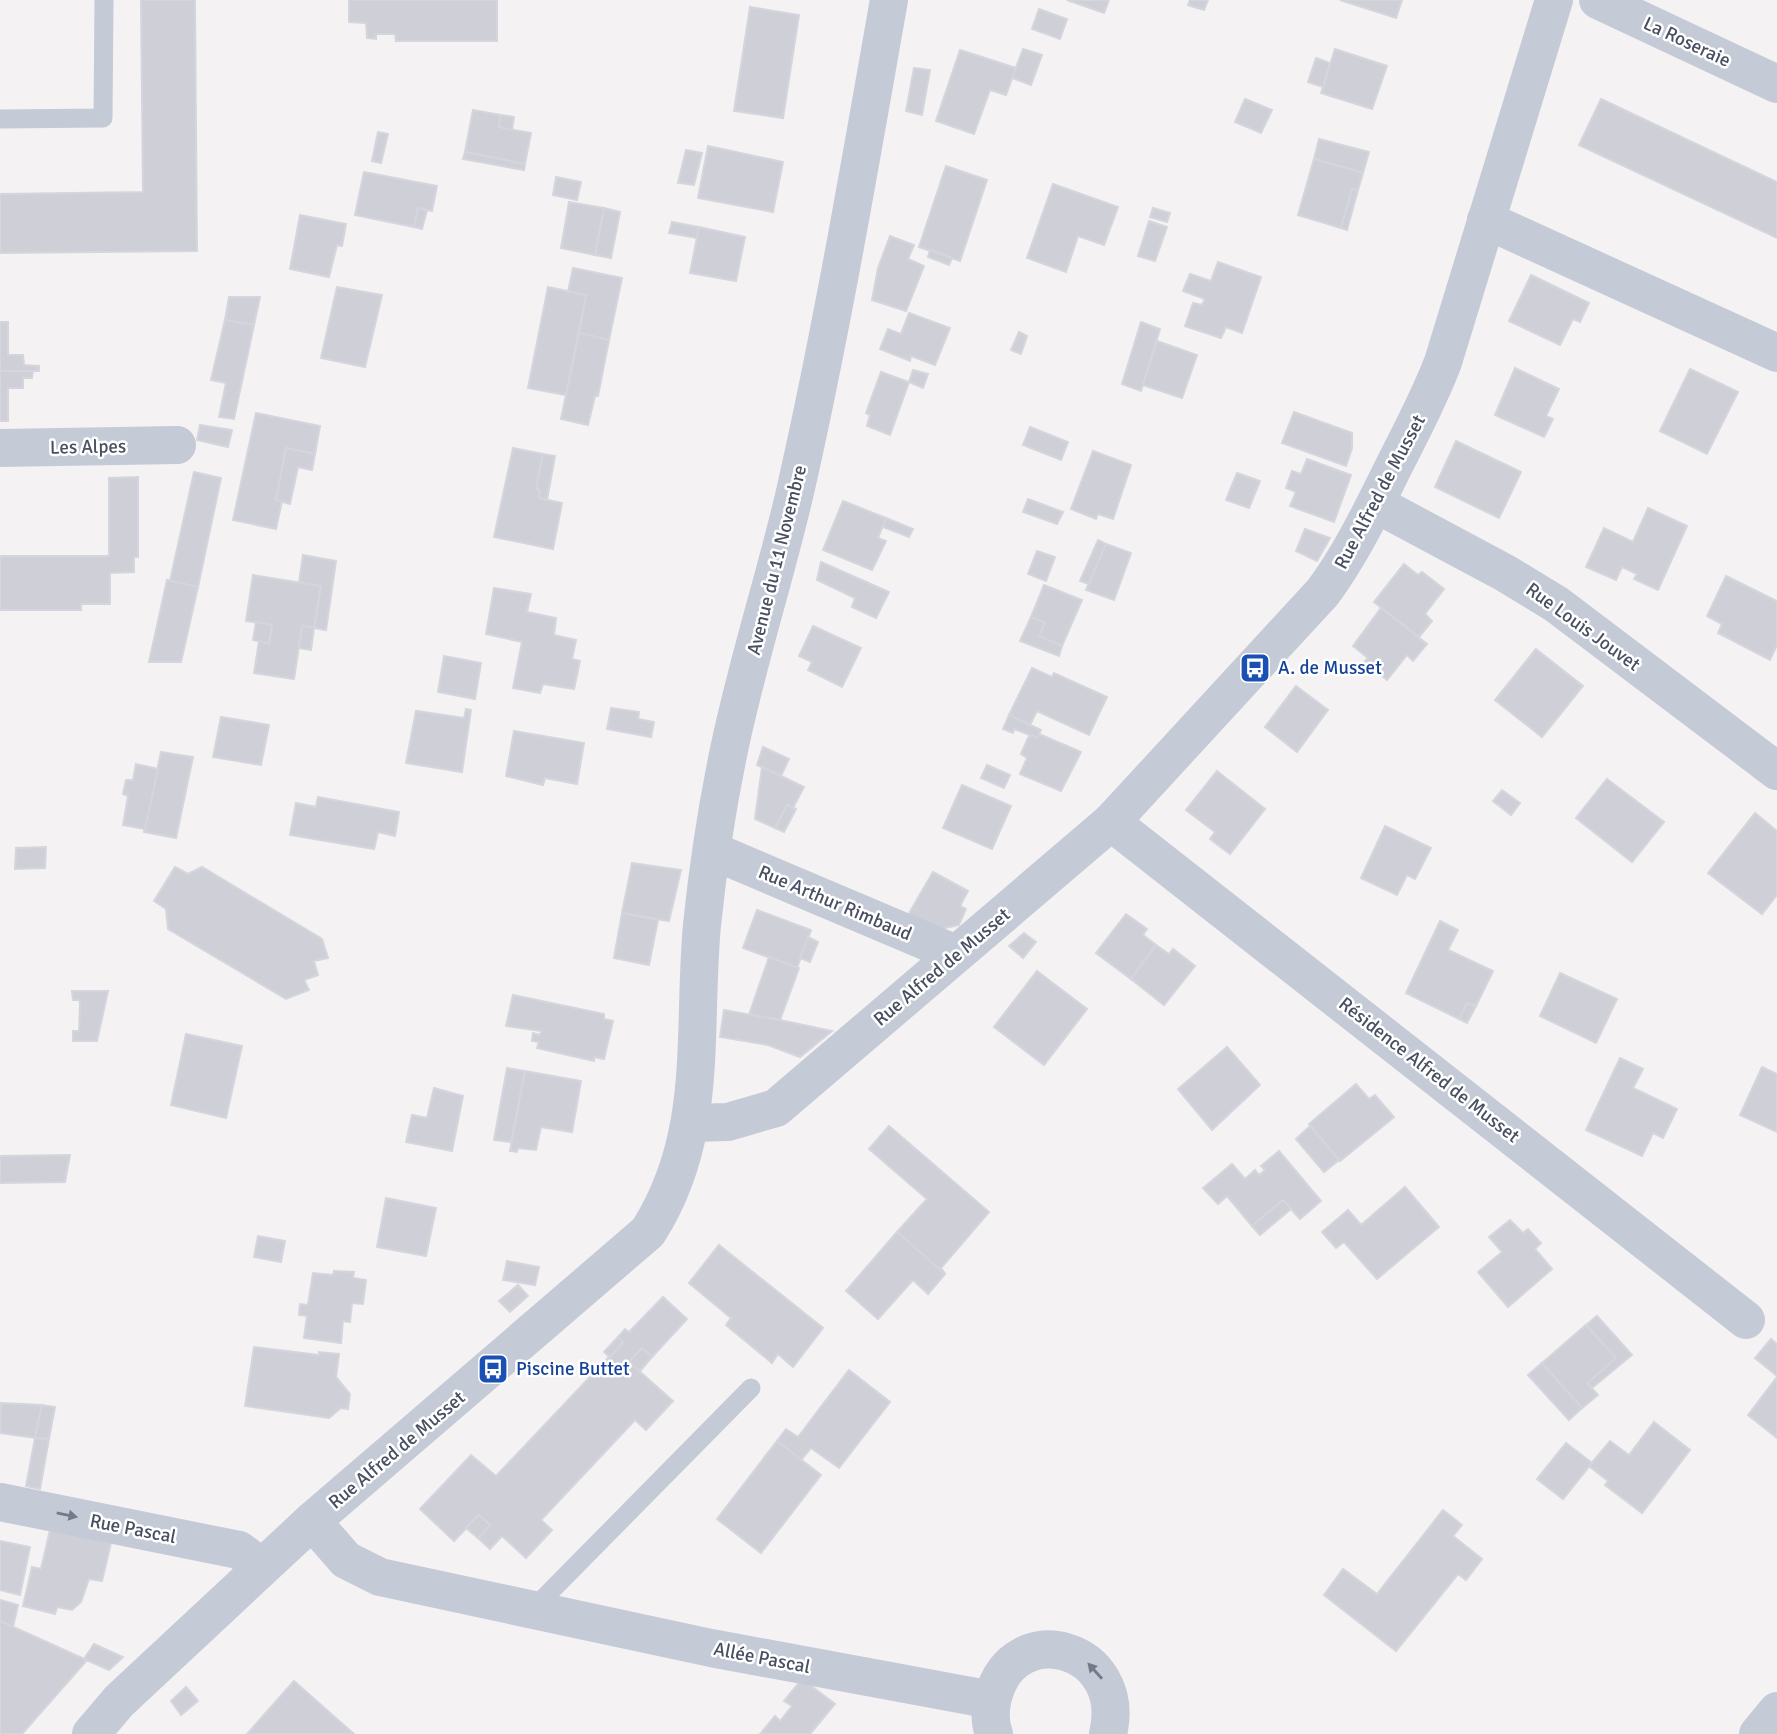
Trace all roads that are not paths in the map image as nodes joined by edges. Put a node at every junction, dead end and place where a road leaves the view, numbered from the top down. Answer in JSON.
{"nodes":[{"id":1,"x":104,"y":0,"type":"edge"},
{"id":2,"x":889,"y":0,"type":"edge"},
{"id":3,"x":1554,"y":0,"type":"edge"},
{"id":4,"x":1598,"y":0,"type":"edge"},
{"id":5,"x":1777,"y":84,"type":"edge"},
{"id":6,"x":0,"y":118,"type":"edge"},
{"id":7,"x":1486,"y":220,"type":"junction"},
{"id":8,"x":1777,"y":353,"type":"edge"},
{"id":9,"x":177,"y":445,"type":"dead end"},
{"id":10,"x":0,"y":448,"type":"edge"},
{"id":11,"x":1376,"y":504,"type":"junction"},
{"id":12,"x":1777,"y":771,"type":"edge"},
{"id":13,"x":1111,"y":822,"type":"junction"},
{"id":14,"x":713,"y":851,"type":"junction"},
{"id":15,"x":956,"y":954,"type":"junction"},
{"id":16,"x":690,"y":1123,"type":"junction"},
{"id":17,"x":1746,"y":1320,"type":"dead end"},
{"id":18,"x":751,"y":1388,"type":"dead end"},
{"id":19,"x":0,"y":1502,"type":"edge"},
{"id":20,"x":312,"y":1521,"type":"junction"},
{"id":21,"x":262,"y":1567,"type":"junction"},
{"id":22,"x":532,"y":1611,"type":"junction"},
{"id":23,"x":1777,"y":1711,"type":"edge"},
{"id":24,"x":993,"y":1717,"type":"edge"},
{"id":25,"x":91,"y":1734,"type":"edge"},
{"id":26,"x":1108,"y":1734,"type":"edge"},
{"id":27,"x":1758,"y":1734,"type":"edge"}],
"edges":[{"from":1,"to":6,"type":"lane"},
{"from":2,"to":14,"type":"street","name":"Avenue du 11 Novembre"},
{"from":3,"to":7,"type":"street","name":"Rue Alfred de Musset"},
{"from":4,"to":5,"type":"street","name":"La Roseraie"},
{"from":7,"to":8,"type":"street"},
{"from":7,"to":11,"type":"street","name":"Rue Alfred de Musset"},
{"from":9,"to":10,"type":"street","name":"Les Alpes"},
{"from":11,"to":12,"type":"street","name":"Rue Louis Jouvet"},
{"from":11,"to":13,"type":"street","name":"Rue Alfred de Musset"},
{"from":13,"to":15,"type":"street","name":"Rue Alfred de Musset"},
{"from":13,"to":17,"type":"street","name":"Résidence Alfred de Musset"},
{"from":14,"to":15,"type":"street","name":"Rue Arthur Rimbaud"},
{"from":14,"to":16,"type":"street","name":"Avenue du 11 Novembre"},
{"from":15,"to":16,"type":"street","name":"Rue Alfred de Musset"},
{"from":16,"to":20,"type":"street","name":"Rue Alfred de Musset"},
{"from":18,"to":22,"type":"lane"},
{"from":19,"to":21,"type":"street","name":"Rue Pascal","one_way":true},
{"from":20,"to":21,"type":"street","name":"Rue Alfred de Musset"},
{"from":20,"to":22,"type":"street","name":"Allée Pascal"},
{"from":21,"to":25,"type":"street","name":"Rue Alfred de Musset"},
{"from":22,"to":24,"type":"street","name":"Allée Pascal"},
{"from":23,"to":27,"type":"street"},
{"from":26,"to":24,"type":"street","one_way":true}]}
